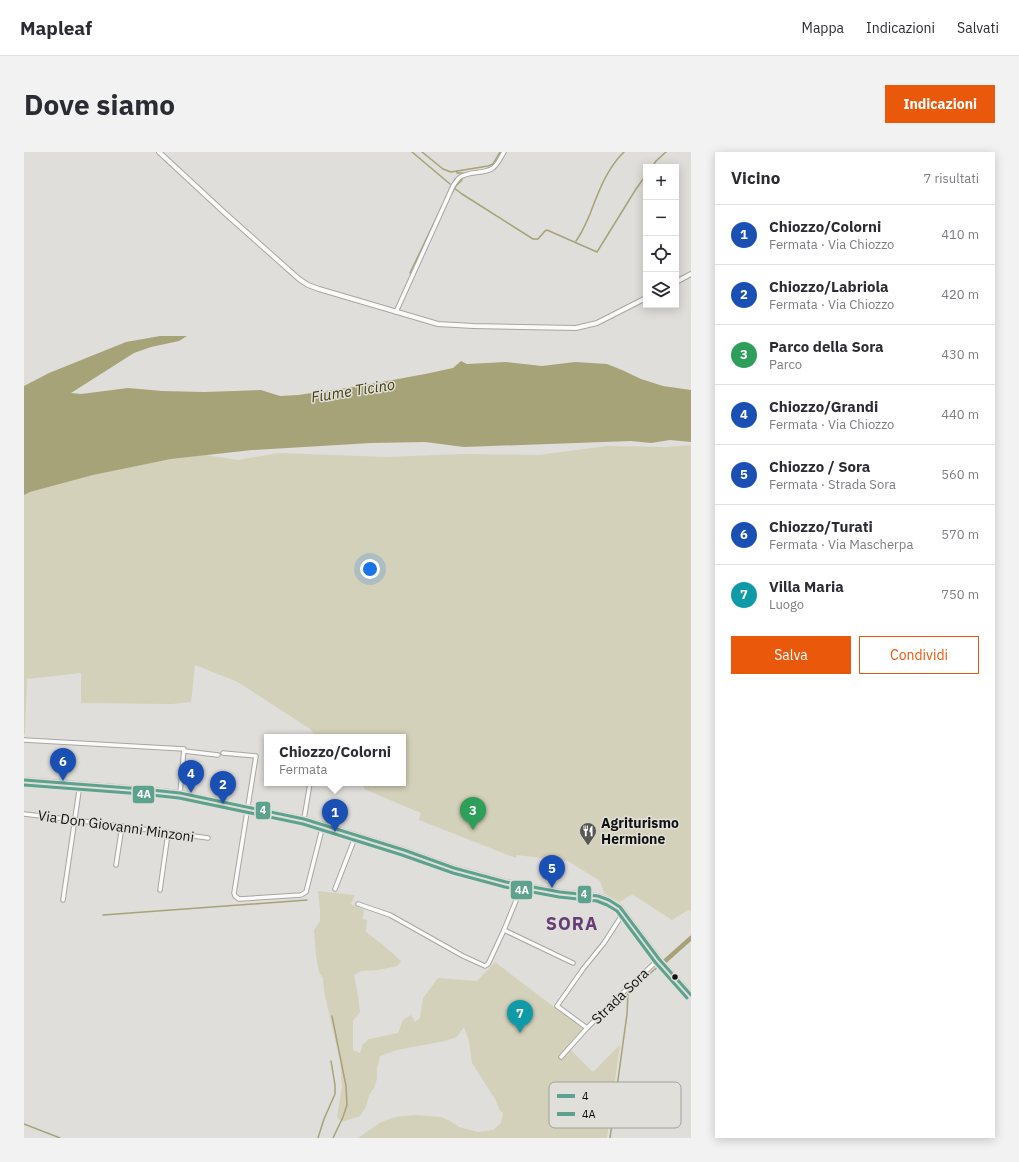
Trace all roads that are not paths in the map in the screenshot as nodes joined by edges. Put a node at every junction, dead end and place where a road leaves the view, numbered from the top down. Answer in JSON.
{"nodes":[{"id":1,"x":159,"y":152,"type":"edge"},
{"id":2,"x":504,"y":152,"type":"edge"},
{"id":3,"x":691,"y":274,"type":"edge"},
{"id":4,"x":679,"y":280,"type":"edge"},
{"id":5,"x":643,"y":300,"type":"edge"},
{"id":6,"x":396,"y":312,"type":"junction"},
{"id":7,"x":24,"y":740,"type":"edge"},
{"id":8,"x":184,"y":752,"type":"junction"},
{"id":9,"x":224,"y":753,"type":"dead end"},
{"id":10,"x":218,"y":755,"type":"dead end"},
{"id":11,"x":24,"y":780,"type":"edge"},
{"id":12,"x":80,"y":784,"type":"junction"},
{"id":13,"x":310,"y":786,"type":"edge"},
{"id":14,"x":180,"y":793,"type":"junction"},
{"id":15,"x":248,"y":808,"type":"junction"},
{"id":16,"x":24,"y":814,"type":"edge"},
{"id":17,"x":75,"y":820,"type":"junction"},
{"id":18,"x":304,"y":820,"type":"junction"},
{"id":19,"x":323,"y":824,"type":"junction"},
{"id":20,"x":122,"y":826,"type":"junction"},
{"id":21,"x":168,"y":833,"type":"junction"},
{"id":22,"x":356,"y":835,"type":"junction"},
{"id":23,"x":208,"y":838,"type":"dead end"},
{"id":24,"x":116,"y":865,"type":"dead end"},
{"id":25,"x":522,"y":886,"type":"junction"},
{"id":26,"x":335,"y":889,"type":"dead end"},
{"id":27,"x":160,"y":890,"type":"dead end"},
{"id":28,"x":63,"y":900,"type":"dead end"},
{"id":29,"x":358,"y":904,"type":"dead end"},
{"id":30,"x":624,"y":912,"type":"junction"},
{"id":31,"x":504,"y":930,"type":"junction"},
{"id":32,"x":659,"y":959,"type":"junction"},
{"id":33,"x":574,"y":963,"type":"dead end"},
{"id":34,"x":691,"y":995,"type":"edge"},
{"id":35,"x":587,"y":1028,"type":"junction"},
{"id":36,"x":561,"y":1057,"type":"dead end"}],
"edges":[{"from":1,"to":6,"type":"street"},
{"from":2,"to":6,"type":"street"},
{"from":3,"to":4,"type":"street"},
{"from":5,"to":6,"type":"street"},
{"from":7,"to":8,"type":"street"},
{"from":8,"to":10,"type":"street"},
{"from":8,"to":14,"type":"street"},
{"from":9,"to":15,"type":"street"},
{"from":11,"to":12,"type":"street","name":"Strada Sora"},
{"from":12,"to":14,"type":"street","name":"Strada Sora"},
{"from":12,"to":17,"type":"street"},
{"from":13,"to":18,"type":"street"},
{"from":14,"to":15,"type":"street","name":"Strada Sora"},
{"from":15,"to":18,"type":"street","name":"Strada Sora"},
{"from":15,"to":19,"type":"street"},
{"from":16,"to":17,"type":"street","name":"Via Don Giovanni Minzoni"},
{"from":17,"to":20,"type":"street","name":"Via Don Giovanni Minzoni"},
{"from":17,"to":28,"type":"street"},
{"from":18,"to":19,"type":"street","name":"Strada Sora"},
{"from":19,"to":22,"type":"street","name":"Strada Sora"},
{"from":20,"to":21,"type":"street","name":"Via Don Giovanni Minzoni"},
{"from":20,"to":24,"type":"street"},
{"from":21,"to":23,"type":"street","name":"Via Don Giovanni Minzoni"},
{"from":21,"to":27,"type":"street"},
{"from":22,"to":25,"type":"street","name":"Strada Sora"},
{"from":22,"to":26,"type":"street"},
{"from":25,"to":30,"type":"street","name":"Strada Sora"},
{"from":25,"to":31,"type":"street"},
{"from":29,"to":31,"type":"street"},
{"from":30,"to":32,"type":"street","name":"Strada Sora"},
{"from":30,"to":35,"type":"street","name":"Strada Sora"},
{"from":31,"to":33,"type":"street"},
{"from":32,"to":34,"type":"street","name":"Strada Sora"},
{"from":32,"to":35,"type":"street","name":"Strada Sora"},
{"from":35,"to":36,"type":"street"}]}
